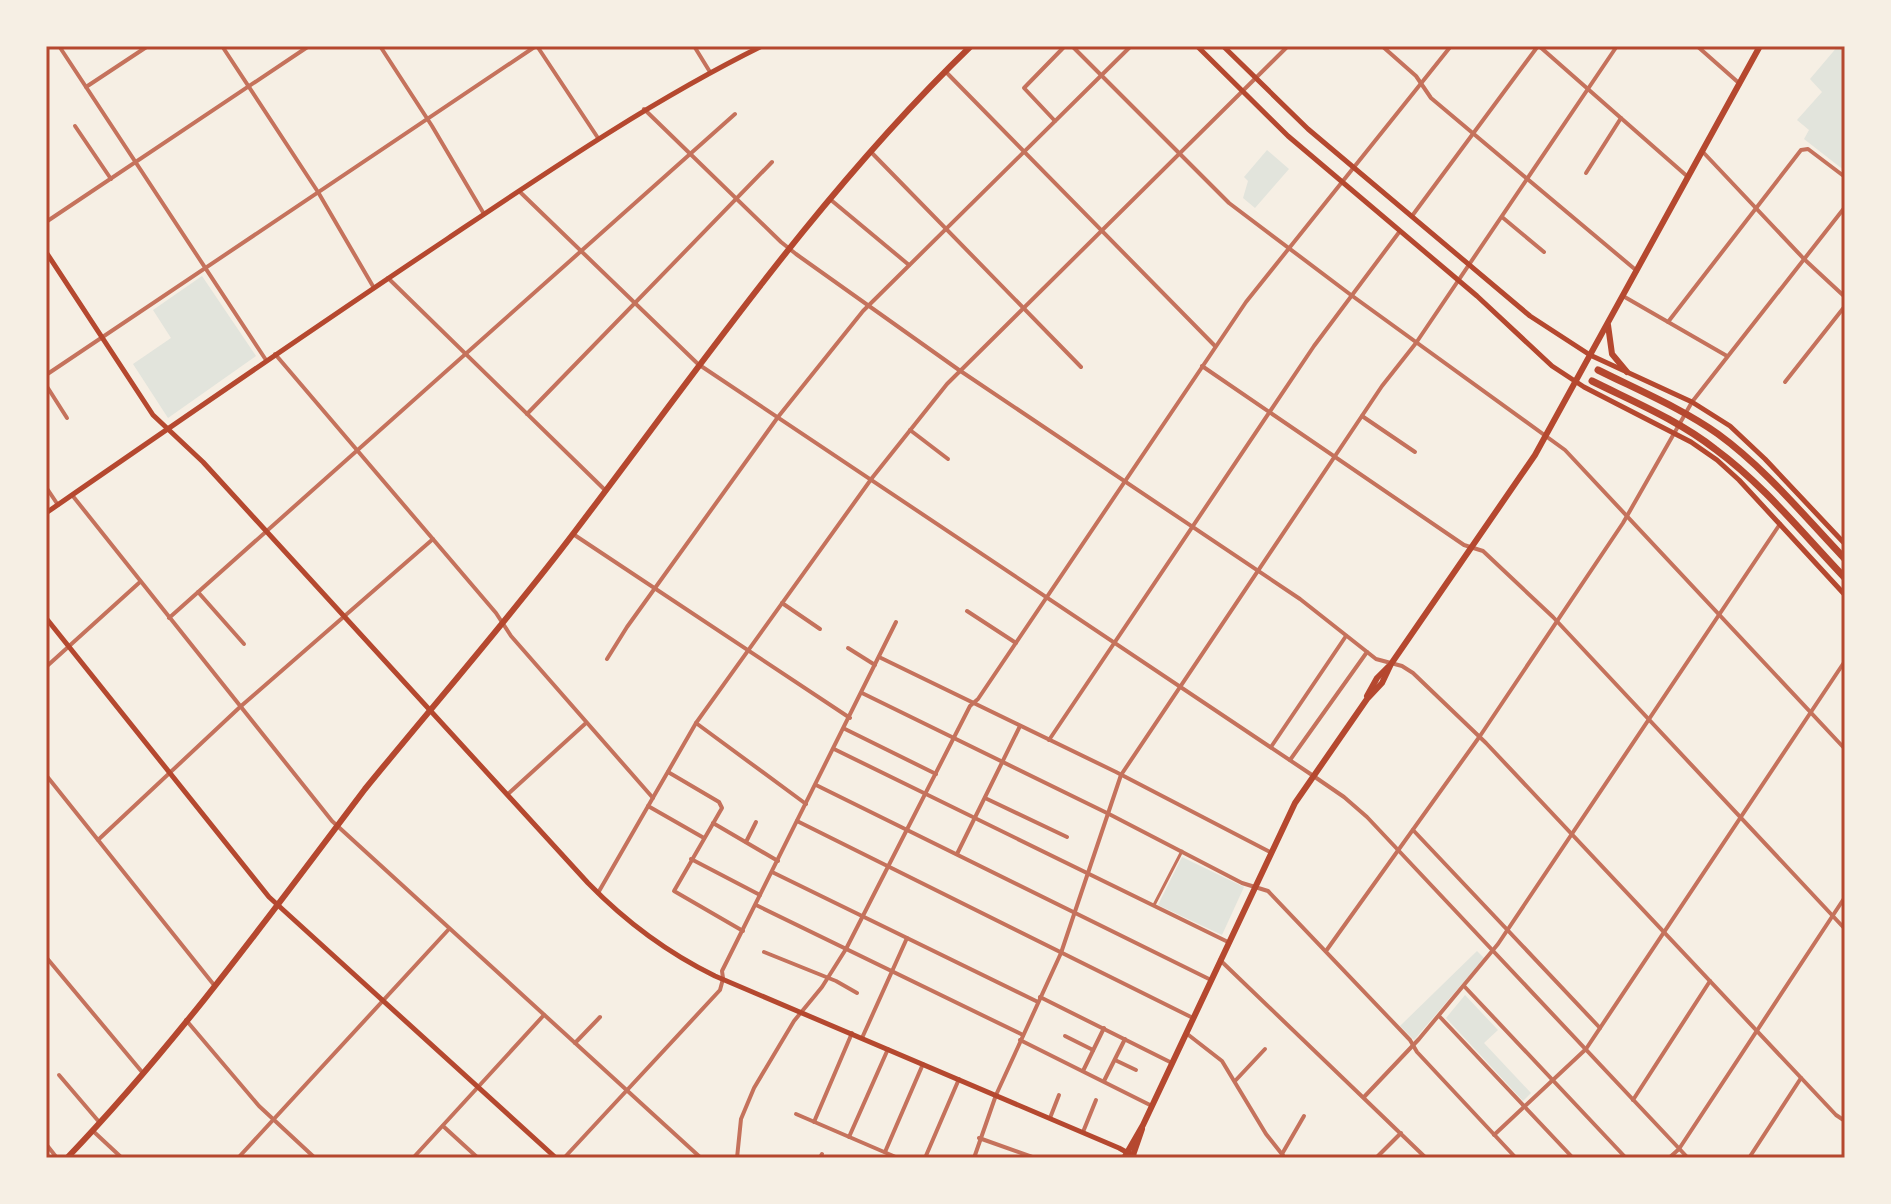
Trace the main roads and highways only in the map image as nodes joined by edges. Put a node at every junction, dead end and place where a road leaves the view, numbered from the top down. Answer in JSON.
{"nodes":[{"id":1,"x":762,"y":46,"type":"edge"},
{"id":2,"x":971,"y":46,"type":"edge"},
{"id":3,"x":1197,"y":46,"type":"edge"},
{"id":4,"x":1223,"y":46,"type":"edge"},
{"id":5,"x":1760,"y":46,"type":"edge"},
{"id":6,"x":46,"y":252,"type":"edge"},
{"id":7,"x":1608,"y":324,"type":"junction"},
{"id":8,"x":1590,"y":355,"type":"junction"},
{"id":9,"x":1598,"y":370,"type":"dead end"},
{"id":10,"x":1627,"y":372,"type":"junction"},
{"id":11,"x":1592,"y":381,"type":"dead end"},
{"id":12,"x":1576,"y":382,"type":"junction"},
{"id":13,"x":168,"y":429,"type":"junction"},
{"id":14,"x":46,"y":513,"type":"edge"},
{"id":15,"x":1845,"y":544,"type":"edge"},
{"id":16,"x":1845,"y":559,"type":"edge"},
{"id":17,"x":1845,"y":578,"type":"edge"},
{"id":18,"x":1845,"y":595,"type":"edge"},
{"id":19,"x":46,"y":618,"type":"edge"},
{"id":20,"x":430,"y":709,"type":"junction"},
{"id":21,"x":277,"y":904,"type":"junction"},
{"id":22,"x":1131,"y":1156,"type":"edge"},
{"id":23,"x":67,"y":1158,"type":"edge"},
{"id":24,"x":556,"y":1158,"type":"edge"}],
"edges":[{"from":1,"to":13,"type":"main road"},
{"from":2,"to":20,"type":"main road"},
{"from":3,"to":12,"type":"main road"},
{"from":4,"to":8,"type":"main road"},
{"from":5,"to":7,"type":"main road"},
{"from":6,"to":13,"type":"main road"},
{"from":7,"to":8,"type":"main road"},
{"from":7,"to":10,"type":"main road"},
{"from":8,"to":10,"type":"main road"},
{"from":8,"to":12,"type":"main road"},
{"from":9,"to":16,"type":"highway"},
{"from":10,"to":15,"type":"main road"},
{"from":11,"to":17,"type":"highway"},
{"from":12,"to":18,"type":"main road"},
{"from":12,"to":22,"type":"main road"},
{"from":13,"to":14,"type":"main road"},
{"from":13,"to":20,"type":"main road"},
{"from":19,"to":21,"type":"main road"},
{"from":20,"to":21,"type":"main road"},
{"from":20,"to":22,"type":"main road"},
{"from":21,"to":23,"type":"main road"},
{"from":21,"to":24,"type":"main road"}]}
